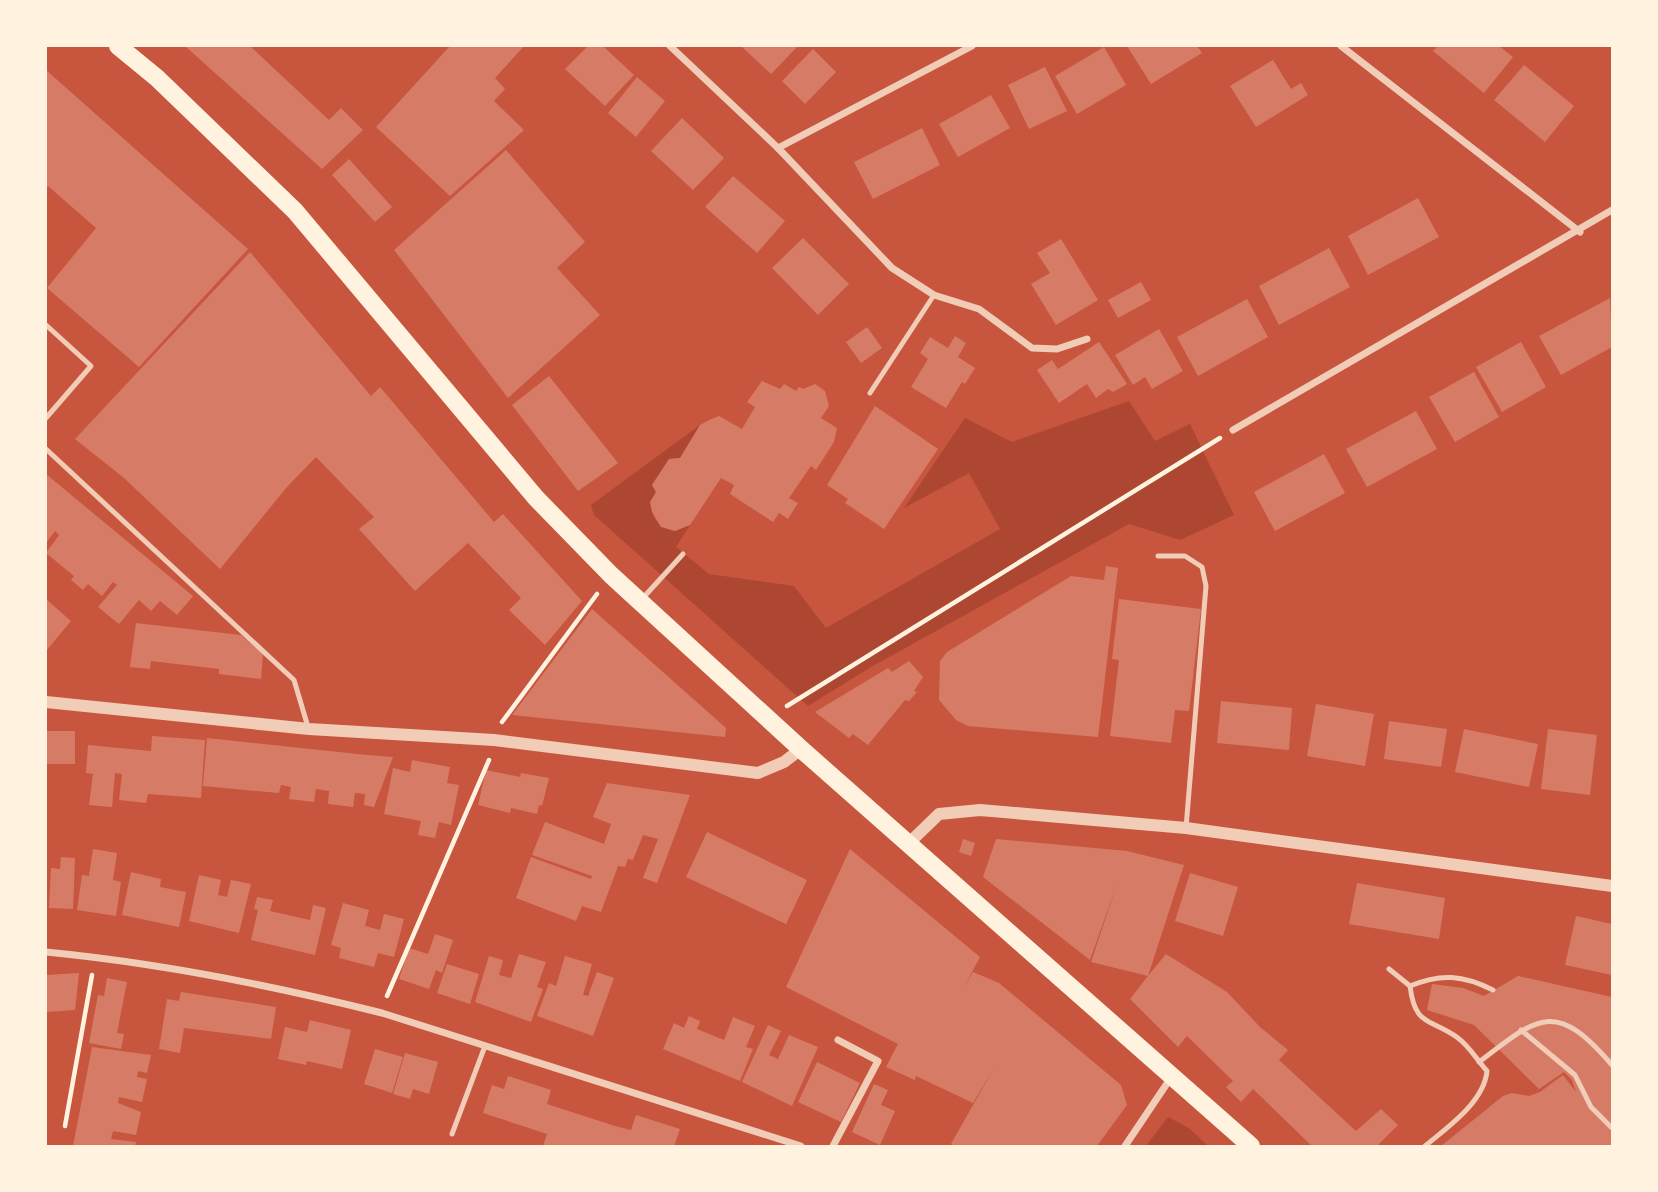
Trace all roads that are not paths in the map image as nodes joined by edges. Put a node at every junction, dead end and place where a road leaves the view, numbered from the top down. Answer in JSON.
{"nodes":[{"id":1,"x":118,"y":46,"type":"edge"},
{"id":2,"x":670,"y":46,"type":"edge"},
{"id":3,"x":972,"y":46,"type":"edge"},
{"id":4,"x":1341,"y":46,"type":"edge"},
{"id":5,"x":778,"y":148,"type":"junction"},
{"id":6,"x":1612,"y":210,"type":"edge"},
{"id":7,"x":1580,"y":232,"type":"junction"},
{"id":8,"x":934,"y":295,"type":"junction"},
{"id":9,"x":46,"y":325,"type":"edge"},
{"id":10,"x":1087,"y":339,"type":"dead end"},
{"id":11,"x":870,"y":393,"type":"dead end"},
{"id":12,"x":46,"y":418,"type":"edge"},
{"id":13,"x":1233,"y":430,"type":"road end"},
{"id":14,"x":46,"y":449,"type":"edge"},
{"id":15,"x":683,"y":554,"type":"dead end"},
{"id":16,"x":1158,"y":556,"type":"dead end"},
{"id":17,"x":640,"y":601,"type":"junction"},
{"id":18,"x":46,"y":702,"type":"edge"},
{"id":19,"x":309,"y":729,"type":"junction"},
{"id":20,"x":801,"y":750,"type":"junction"},
{"id":21,"x":1186,"y":828,"type":"junction"},
{"id":22,"x":908,"y":844,"type":"junction"},
{"id":23,"x":1612,"y":886,"type":"edge"},
{"id":24,"x":46,"y":952,"type":"edge"},
{"id":25,"x":1389,"y":969,"type":"dead end"},
{"id":26,"x":1410,"y":986,"type":"junction"},
{"id":27,"x":1493,"y":990,"type":"dead end"},
{"id":28,"x":1521,"y":1030,"type":"junction"},
{"id":29,"x":838,"y":1040,"type":"dead end"},
{"id":30,"x":485,"y":1046,"type":"junction"},
{"id":31,"x":1479,"y":1062,"type":"junction"},
{"id":32,"x":1612,"y":1065,"type":"edge"},
{"id":33,"x":1172,"y":1075,"type":"junction"},
{"id":34,"x":1612,"y":1128,"type":"edge"},
{"id":35,"x":452,"y":1134,"type":"dead end"},
{"id":36,"x":801,"y":1146,"type":"edge"},
{"id":37,"x":833,"y":1146,"type":"edge"},
{"id":38,"x":1125,"y":1146,"type":"edge"},
{"id":39,"x":1251,"y":1146,"type":"edge"},
{"id":40,"x":1425,"y":1146,"type":"edge"}],
"edges":[{"from":1,"to":17,"type":"main road"},
{"from":2,"to":5,"type":"street"},
{"from":3,"to":5,"type":"street"},
{"from":4,"to":7,"type":"street"},
{"from":5,"to":8,"type":"street"},
{"from":6,"to":7,"type":"street"},
{"from":7,"to":13,"type":"street"},
{"from":8,"to":10,"type":"street"},
{"from":8,"to":11,"type":"lane"},
{"from":9,"to":12,"type":"lane"},
{"from":14,"to":19,"type":"lane"},
{"from":15,"to":17,"type":"lane"},
{"from":16,"to":21,"type":"lane"},
{"from":17,"to":20,"type":"main road"},
{"from":18,"to":19,"type":"street"},
{"from":19,"to":20,"type":"street"},
{"from":20,"to":22,"type":"main road"},
{"from":21,"to":22,"type":"street"},
{"from":21,"to":23,"type":"street"},
{"from":22,"to":33,"type":"main road"},
{"from":24,"to":30,"type":"street"},
{"from":25,"to":26,"type":"lane"},
{"from":26,"to":27,"type":"lane"},
{"from":26,"to":31,"type":"lane"},
{"from":28,"to":31,"type":"lane"},
{"from":28,"to":32,"type":"lane"},
{"from":28,"to":34,"type":"lane"},
{"from":29,"to":37,"type":"street"},
{"from":30,"to":35,"type":"lane"},
{"from":30,"to":36,"type":"street"},
{"from":31,"to":40,"type":"lane"},
{"from":33,"to":38,"type":"street"},
{"from":33,"to":39,"type":"main road"}]}
